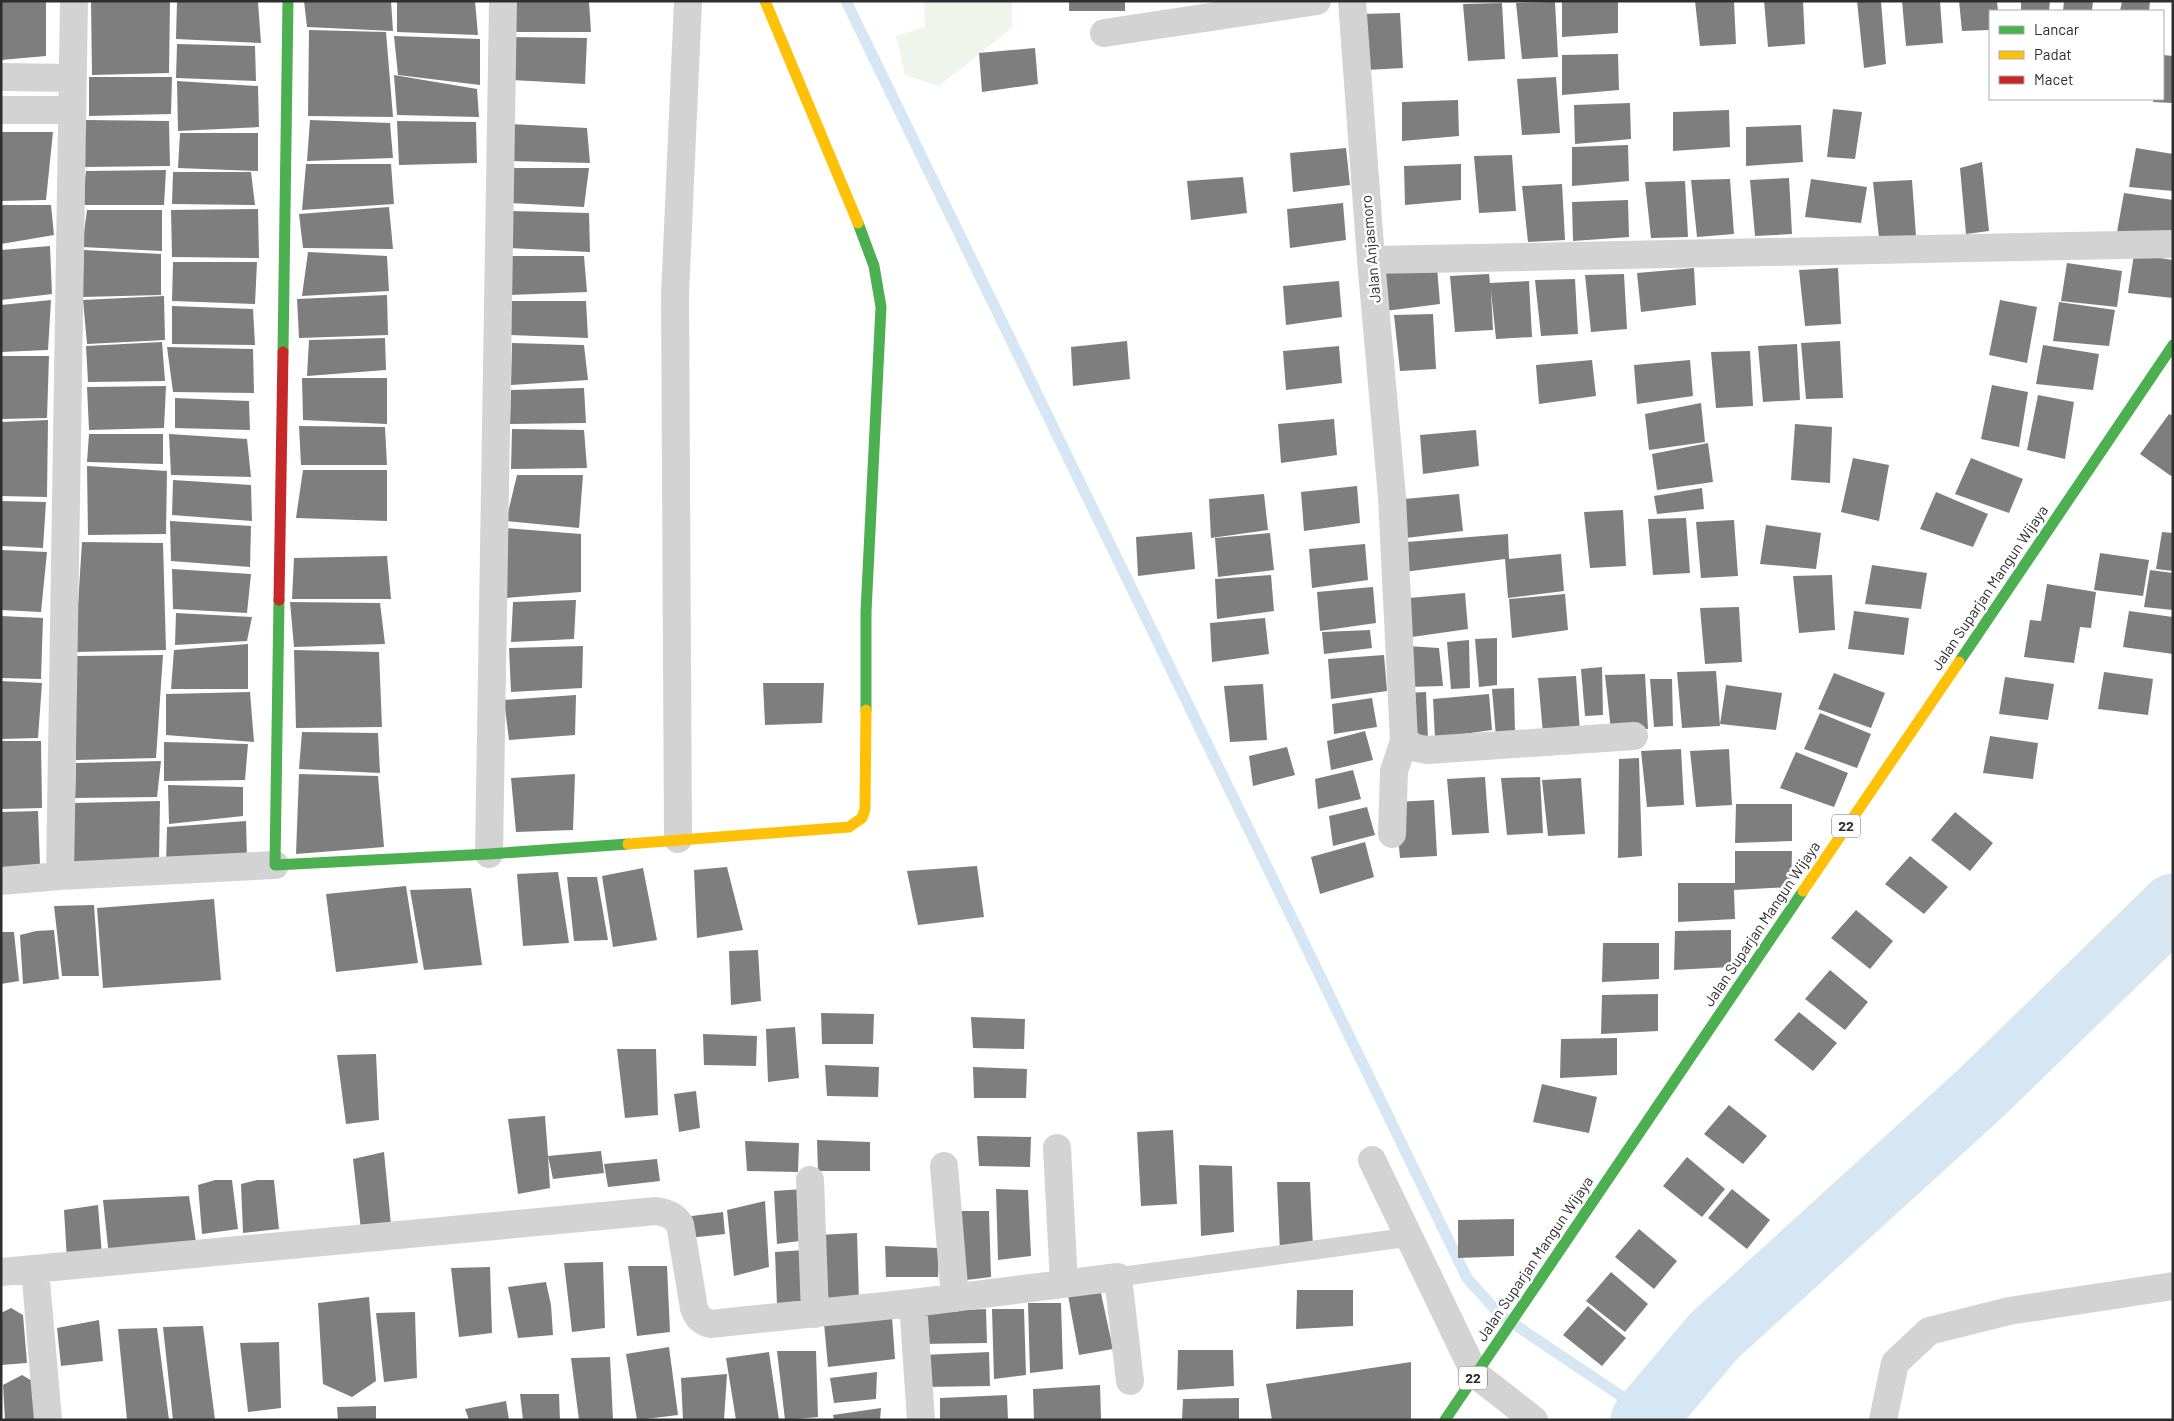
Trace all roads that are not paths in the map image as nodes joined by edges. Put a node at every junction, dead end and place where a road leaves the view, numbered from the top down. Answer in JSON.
{"nodes":[{"id":1,"x":74,"y":1,"type":"edge"},
{"id":2,"x":288,"y":1,"type":"edge"},
{"id":3,"x":503,"y":1,"type":"edge"},
{"id":4,"x":688,"y":1,"type":"edge"},
{"id":5,"x":765,"y":1,"type":"edge"},
{"id":6,"x":1317,"y":1,"type":"edge"},
{"id":7,"x":1352,"y":1,"type":"edge"},
{"id":8,"x":1104,"y":33,"type":"dead end"},
{"id":9,"x":1,"y":77,"type":"edge"},
{"id":10,"x":72,"y":78,"type":"junction"},
{"id":11,"x":1,"y":110,"type":"edge"},
{"id":12,"x":72,"y":110,"type":"junction"},
{"id":13,"x":2173,"y":244,"type":"edge"},
{"id":14,"x":1371,"y":260,"type":"junction"},
{"id":15,"x":2173,"y":345,"type":"edge"},
{"id":16,"x":1634,"y":736,"type":"dead end"},
{"id":17,"x":1404,"y":741,"type":"junction"},
{"id":18,"x":1392,"y":834,"type":"dead end"},
{"id":19,"x":678,"y":840,"type":"junction"},
{"id":20,"x":489,"y":854,"type":"junction"},
{"id":21,"x":275,"y":864,"type":"junction"},
{"id":22,"x":60,"y":876,"type":"junction"},
{"id":23,"x":1,"y":881,"type":"edge"},
{"id":24,"x":1057,"y":1148,"type":"dead end"},
{"id":25,"x":1372,"y":1160,"type":"dead end"},
{"id":26,"x":944,"y":1166,"type":"dead end"},
{"id":27,"x":810,"y":1180,"type":"dead end"},
{"id":28,"x":1410,"y":1237,"type":"junction"},
{"id":29,"x":35,"y":1269,"type":"junction"},
{"id":30,"x":1,"y":1272,"type":"edge"},
{"id":31,"x":1118,"y":1277,"type":"junction"},
{"id":32,"x":1064,"y":1284,"type":"junction"},
{"id":33,"x":2173,"y":1286,"type":"edge"},
{"id":34,"x":955,"y":1298,"type":"junction"},
{"id":35,"x":913,"y":1303,"type":"junction"},
{"id":36,"x":815,"y":1314,"type":"junction"},
{"id":37,"x":1475,"y":1374,"type":"junction"},
{"id":38,"x":1130,"y":1381,"type":"dead end"},
{"id":39,"x":48,"y":1420,"type":"edge"},
{"id":40,"x":921,"y":1420,"type":"edge"},
{"id":41,"x":1445,"y":1420,"type":"edge"},
{"id":42,"x":1534,"y":1420,"type":"edge"},
{"id":43,"x":1883,"y":1420,"type":"edge"}],
"edges":[{"from":1,"to":10,"type":"street"},
{"from":2,"to":21,"type":"main road"},
{"from":3,"to":20,"type":"street"},
{"from":4,"to":19,"type":"street"},
{"from":5,"to":19,"type":"main road"},
{"from":6,"to":8,"type":"street"},
{"from":7,"to":14,"type":"street","name":"Jalan Anjasmoro"},
{"from":9,"to":10,"type":"street"},
{"from":10,"to":12,"type":"street"},
{"from":11,"to":12,"type":"street"},
{"from":12,"to":22,"type":"street"},
{"from":13,"to":14,"type":"street"},
{"from":14,"to":17,"type":"street","name":"Jalan Anjasmoro"},
{"from":15,"to":37,"type":"main road","name":"Jalan Suparjan Mangun Wijaya","number":"22"},
{"from":16,"to":17,"type":"street"},
{"from":17,"to":18,"type":"street"},
{"from":19,"to":20,"type":"main road"},
{"from":20,"to":21,"type":"main road"},
{"from":21,"to":22,"type":"street"},
{"from":22,"to":23,"type":"street"},
{"from":24,"to":32,"type":"street"},
{"from":25,"to":28,"type":"street"},
{"from":26,"to":34,"type":"street"},
{"from":27,"to":36,"type":"street"},
{"from":28,"to":31,"type":"lane"},
{"from":28,"to":37,"type":"street"},
{"from":29,"to":30,"type":"street"},
{"from":29,"to":36,"type":"street"},
{"from":29,"to":39,"type":"street"},
{"from":31,"to":32,"type":"street"},
{"from":31,"to":38,"type":"street"},
{"from":32,"to":34,"type":"street"},
{"from":33,"to":43,"type":"street"},
{"from":34,"to":35,"type":"street"},
{"from":35,"to":36,"type":"street"},
{"from":35,"to":40,"type":"street"},
{"from":37,"to":41,"type":"main road","name":"Jalan Suparjan Mangun Wijaya","number":"22"},
{"from":37,"to":42,"type":"street"}]}
